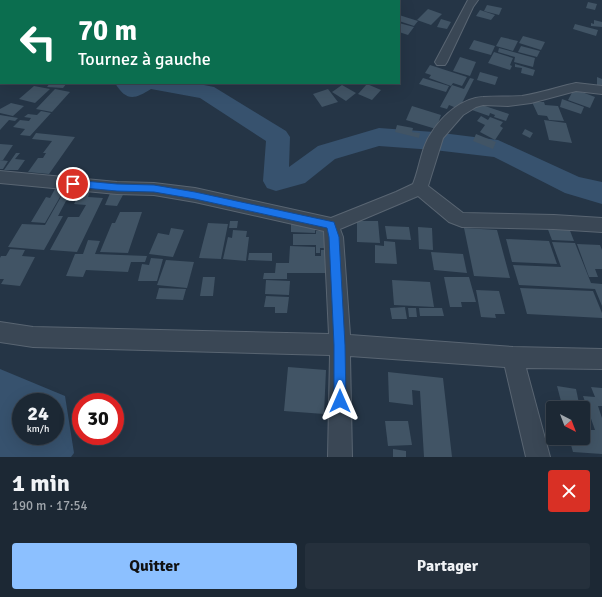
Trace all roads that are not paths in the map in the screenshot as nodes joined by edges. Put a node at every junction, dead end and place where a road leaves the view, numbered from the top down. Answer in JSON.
{"nodes":[{"id":1,"x":474,"y":0,"type":"edge"},
{"id":2,"x":441,"y":62,"type":"dead end"},
{"id":3,"x":602,"y":90,"type":"edge"},
{"id":4,"x":0,"y":177,"type":"edge"},
{"id":5,"x":419,"y":188,"type":"junction"},
{"id":6,"x":331,"y":225,"type":"junction"},
{"id":7,"x":602,"y":225,"type":"edge"},
{"id":8,"x":0,"y":332,"type":"edge"},
{"id":9,"x":340,"y":345,"type":"junction"},
{"id":10,"x":513,"y":357,"type":"junction"},
{"id":11,"x":602,"y":359,"type":"edge"},
{"id":12,"x":340,"y":457,"type":"edge"},
{"id":13,"x":538,"y":457,"type":"edge"}],
"edges":[{"from":1,"to":2,"type":"street"},
{"from":3,"to":5,"type":"street"},
{"from":4,"to":6,"type":"street"},
{"from":5,"to":6,"type":"street"},
{"from":5,"to":7,"type":"street"},
{"from":6,"to":9,"type":"street"},
{"from":8,"to":9,"type":"street"},
{"from":9,"to":10,"type":"street"},
{"from":9,"to":12,"type":"street"},
{"from":10,"to":11,"type":"street"},
{"from":10,"to":13,"type":"street"}]}
